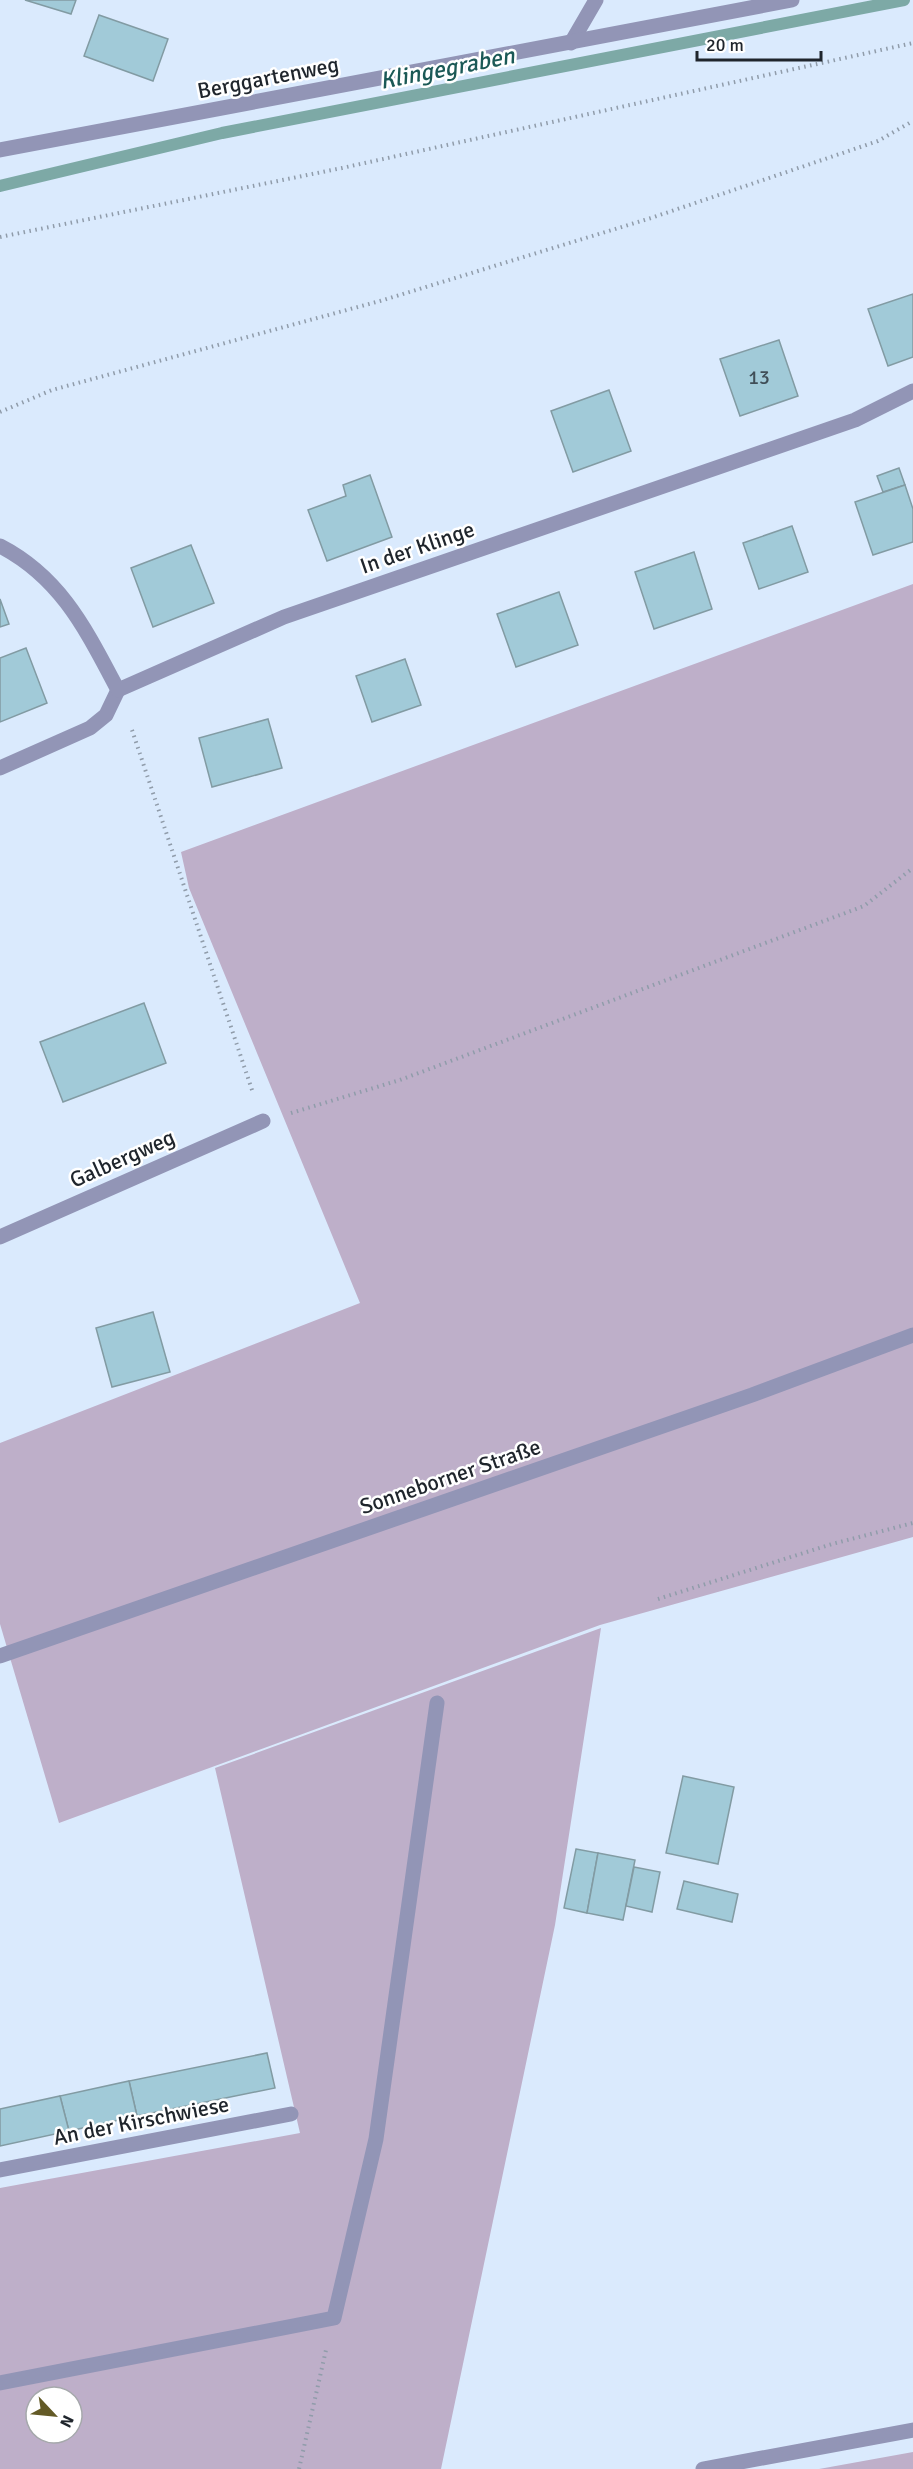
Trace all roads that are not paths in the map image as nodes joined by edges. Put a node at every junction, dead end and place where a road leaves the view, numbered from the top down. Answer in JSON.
{"nodes":[{"id":1,"x":596,"y":0,"type":"edge"},
{"id":2,"x":792,"y":0,"type":"edge"},
{"id":3,"x":571,"y":43,"type":"junction"},
{"id":4,"x":0,"y":150,"type":"edge"},
{"id":5,"x":913,"y":391,"type":"edge"},
{"id":6,"x":0,"y":546,"type":"edge"},
{"id":7,"x":118,"y":690,"type":"junction"},
{"id":8,"x":0,"y":768,"type":"edge"},
{"id":9,"x":263,"y":1121,"type":"road end"},
{"id":10,"x":0,"y":1237,"type":"edge"},
{"id":11,"x":913,"y":1335,"type":"edge"},
{"id":12,"x":0,"y":1656,"type":"edge"},
{"id":13,"x":436,"y":1703,"type":"dead end"},
{"id":14,"x":291,"y":2114,"type":"dead end"},
{"id":15,"x":0,"y":2170,"type":"edge"},
{"id":16,"x":0,"y":2383,"type":"edge"},
{"id":17,"x":913,"y":2430,"type":"edge"},
{"id":18,"x":704,"y":2469,"type":"edge"}],
"edges":[{"from":1,"to":3,"type":"street"},
{"from":2,"to":3,"type":"street","name":"Berggartenweg"},
{"from":3,"to":4,"type":"street","name":"Berggartenweg"},
{"from":5,"to":7,"type":"street","name":"In der Klinge"},
{"from":6,"to":7,"type":"street"},
{"from":7,"to":8,"type":"street"},
{"from":9,"to":10,"type":"street","name":"Galbergweg"},
{"from":11,"to":12,"type":"street","name":"Sonneborner Straße"},
{"from":13,"to":16,"type":"street"},
{"from":14,"to":15,"type":"street","name":"An der Kirschwiese"},
{"from":17,"to":18,"type":"street"}]}
